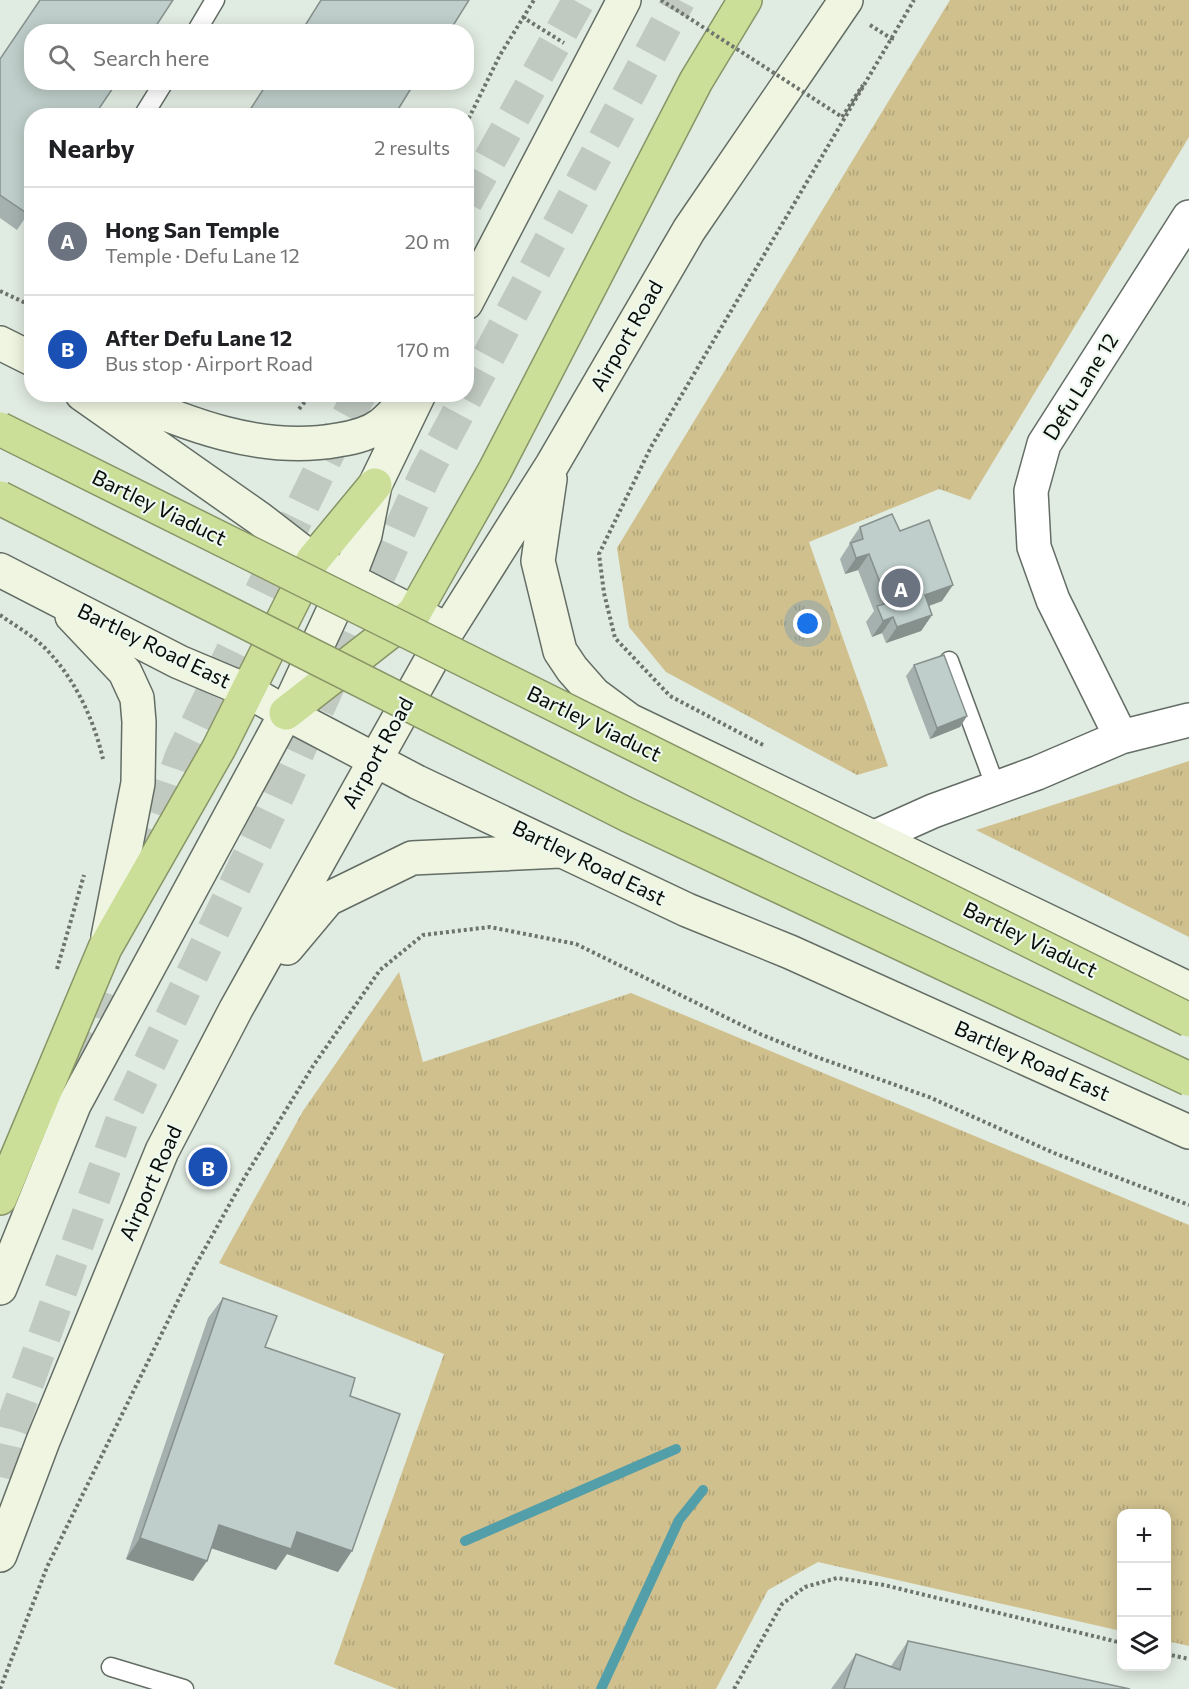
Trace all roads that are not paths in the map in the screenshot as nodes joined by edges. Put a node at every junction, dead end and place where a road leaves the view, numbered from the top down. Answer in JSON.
{"nodes":[{"id":1,"x":215,"y":0,"type":"edge"},
{"id":2,"x":624,"y":0,"type":"edge"},
{"id":3,"x":745,"y":0,"type":"edge"},
{"id":4,"x":846,"y":0,"type":"edge"},
{"id":5,"x":201,"y":24,"type":"edge"},
{"id":6,"x":159,"y":90,"type":"edge"},
{"id":7,"x":148,"y":108,"type":"edge"},
{"id":8,"x":1189,"y":217,"type":"edge"},
{"id":9,"x":474,"y":288,"type":"edge"},
{"id":10,"x":0,"y":343,"type":"edge"},
{"id":11,"x":24,"y":355,"type":"edge"},
{"id":12,"x":93,"y":402,"type":"edge"},
{"id":13,"x":136,"y":402,"type":"edge"},
{"id":14,"x":404,"y":402,"type":"edge"},
{"id":15,"x":415,"y":402,"type":"edge"},
{"id":16,"x":0,"y":429,"type":"edge"},
{"id":17,"x":552,"y":465,"type":"junction"},
{"id":18,"x":375,"y":485,"type":"junction"},
{"id":19,"x":0,"y":498,"type":"edge"},
{"id":20,"x":313,"y":560,"type":"junction"},
{"id":21,"x":0,"y":570,"type":"edge"},
{"id":22,"x":348,"y":579,"type":"junction"},
{"id":23,"x":56,"y":599,"type":"junction"},
{"id":24,"x":414,"y":613,"type":"junction"},
{"id":25,"x":448,"y":630,"type":"junction"},
{"id":26,"x":949,"y":661,"type":"edge"},
{"id":27,"x":248,"y":691,"type":"junction"},
{"id":28,"x":285,"y":713,"type":"junction"},
{"id":29,"x":1189,"y":720,"type":"edge"},
{"id":30,"x":1121,"y":737,"type":"junction"},
{"id":31,"x":374,"y":759,"type":"junction"},
{"id":32,"x":996,"y":788,"type":"junction"},
{"id":33,"x":933,"y":811,"type":"junction"},
{"id":34,"x":874,"y":837,"type":"junction"},
{"id":35,"x":564,"y":851,"type":"junction"},
{"id":36,"x":919,"y":859,"type":"junction"},
{"id":37,"x":105,"y":948,"type":"junction"},
{"id":38,"x":1189,"y":989,"type":"edge"},
{"id":39,"x":236,"y":1009,"type":"junction"},
{"id":40,"x":1189,"y":1020,"type":"edge"},
{"id":41,"x":1189,"y":1079,"type":"edge"},
{"id":42,"x":1189,"y":1132,"type":"edge"},
{"id":43,"x":0,"y":1198,"type":"edge"},
{"id":44,"x":0,"y":1288,"type":"edge"},
{"id":45,"x":0,"y":1555,"type":"edge"},
{"id":46,"x":111,"y":1667,"type":"dead end"},
{"id":47,"x":184,"y":1689,"type":"edge"}],
"edges":[{"from":1,"to":5,"type":"lane"},
{"from":2,"to":9,"type":"main road"},
{"from":3,"to":24,"type":"highway"},
{"from":4,"to":17,"type":"main road","name":"Airport Road"},
{"from":6,"to":7,"type":"lane"},
{"from":8,"to":30,"type":"street","name":"Defu Lane 12"},
{"from":10,"to":11,"type":"main road"},
{"from":12,"to":20,"type":"main road"},
{"from":13,"to":14,"type":"main road"},
{"from":15,"to":18,"type":"main road"},
{"from":16,"to":40,"type":"highway","name":"Bartley Viaduct","bridge":true},
{"from":17,"to":25,"type":"main road","name":"Airport Road"},
{"from":17,"to":34,"type":"main road"},
{"from":18,"to":20,"type":"highway"},
{"from":18,"to":22,"type":"main road"},
{"from":19,"to":41,"type":"highway","bridge":true},
{"from":20,"to":22,"type":"main road"},
{"from":20,"to":27,"type":"highway"},
{"from":21,"to":23,"type":"main road","name":"Bartley Road East"},
{"from":22,"to":24,"type":"main road"},
{"from":22,"to":28,"type":"main road"},
{"from":23,"to":27,"type":"main road","name":"Bartley Road East"},
{"from":23,"to":37,"type":"main road"},
{"from":24,"to":25,"type":"main road"},
{"from":24,"to":28,"type":"highway"},
{"from":25,"to":31,"type":"main road","name":"Airport Road"},
{"from":26,"to":32,"type":"lane"},
{"from":27,"to":28,"type":"main road","name":"Bartley Road East"},
{"from":27,"to":37,"type":"highway"},
{"from":28,"to":31,"type":"main road","name":"Bartley Road East"},
{"from":28,"to":44,"type":"main road"},
{"from":29,"to":30,"type":"street"},
{"from":30,"to":32,"type":"street"},
{"from":31,"to":35,"type":"main road","name":"Bartley Road East"},
{"from":31,"to":39,"type":"main road","name":"Airport Road"},
{"from":32,"to":33,"type":"street"},
{"from":33,"to":34,"type":"street"},
{"from":33,"to":36,"type":"street"},
{"from":34,"to":36,"type":"main road"},
{"from":35,"to":39,"type":"main road"},
{"from":35,"to":42,"type":"main road","name":"Bartley Road East"},
{"from":36,"to":38,"type":"main road"},
{"from":37,"to":43,"type":"highway"},
{"from":39,"to":45,"type":"main road","name":"Airport Road"},
{"from":46,"to":47,"type":"lane"}]}
